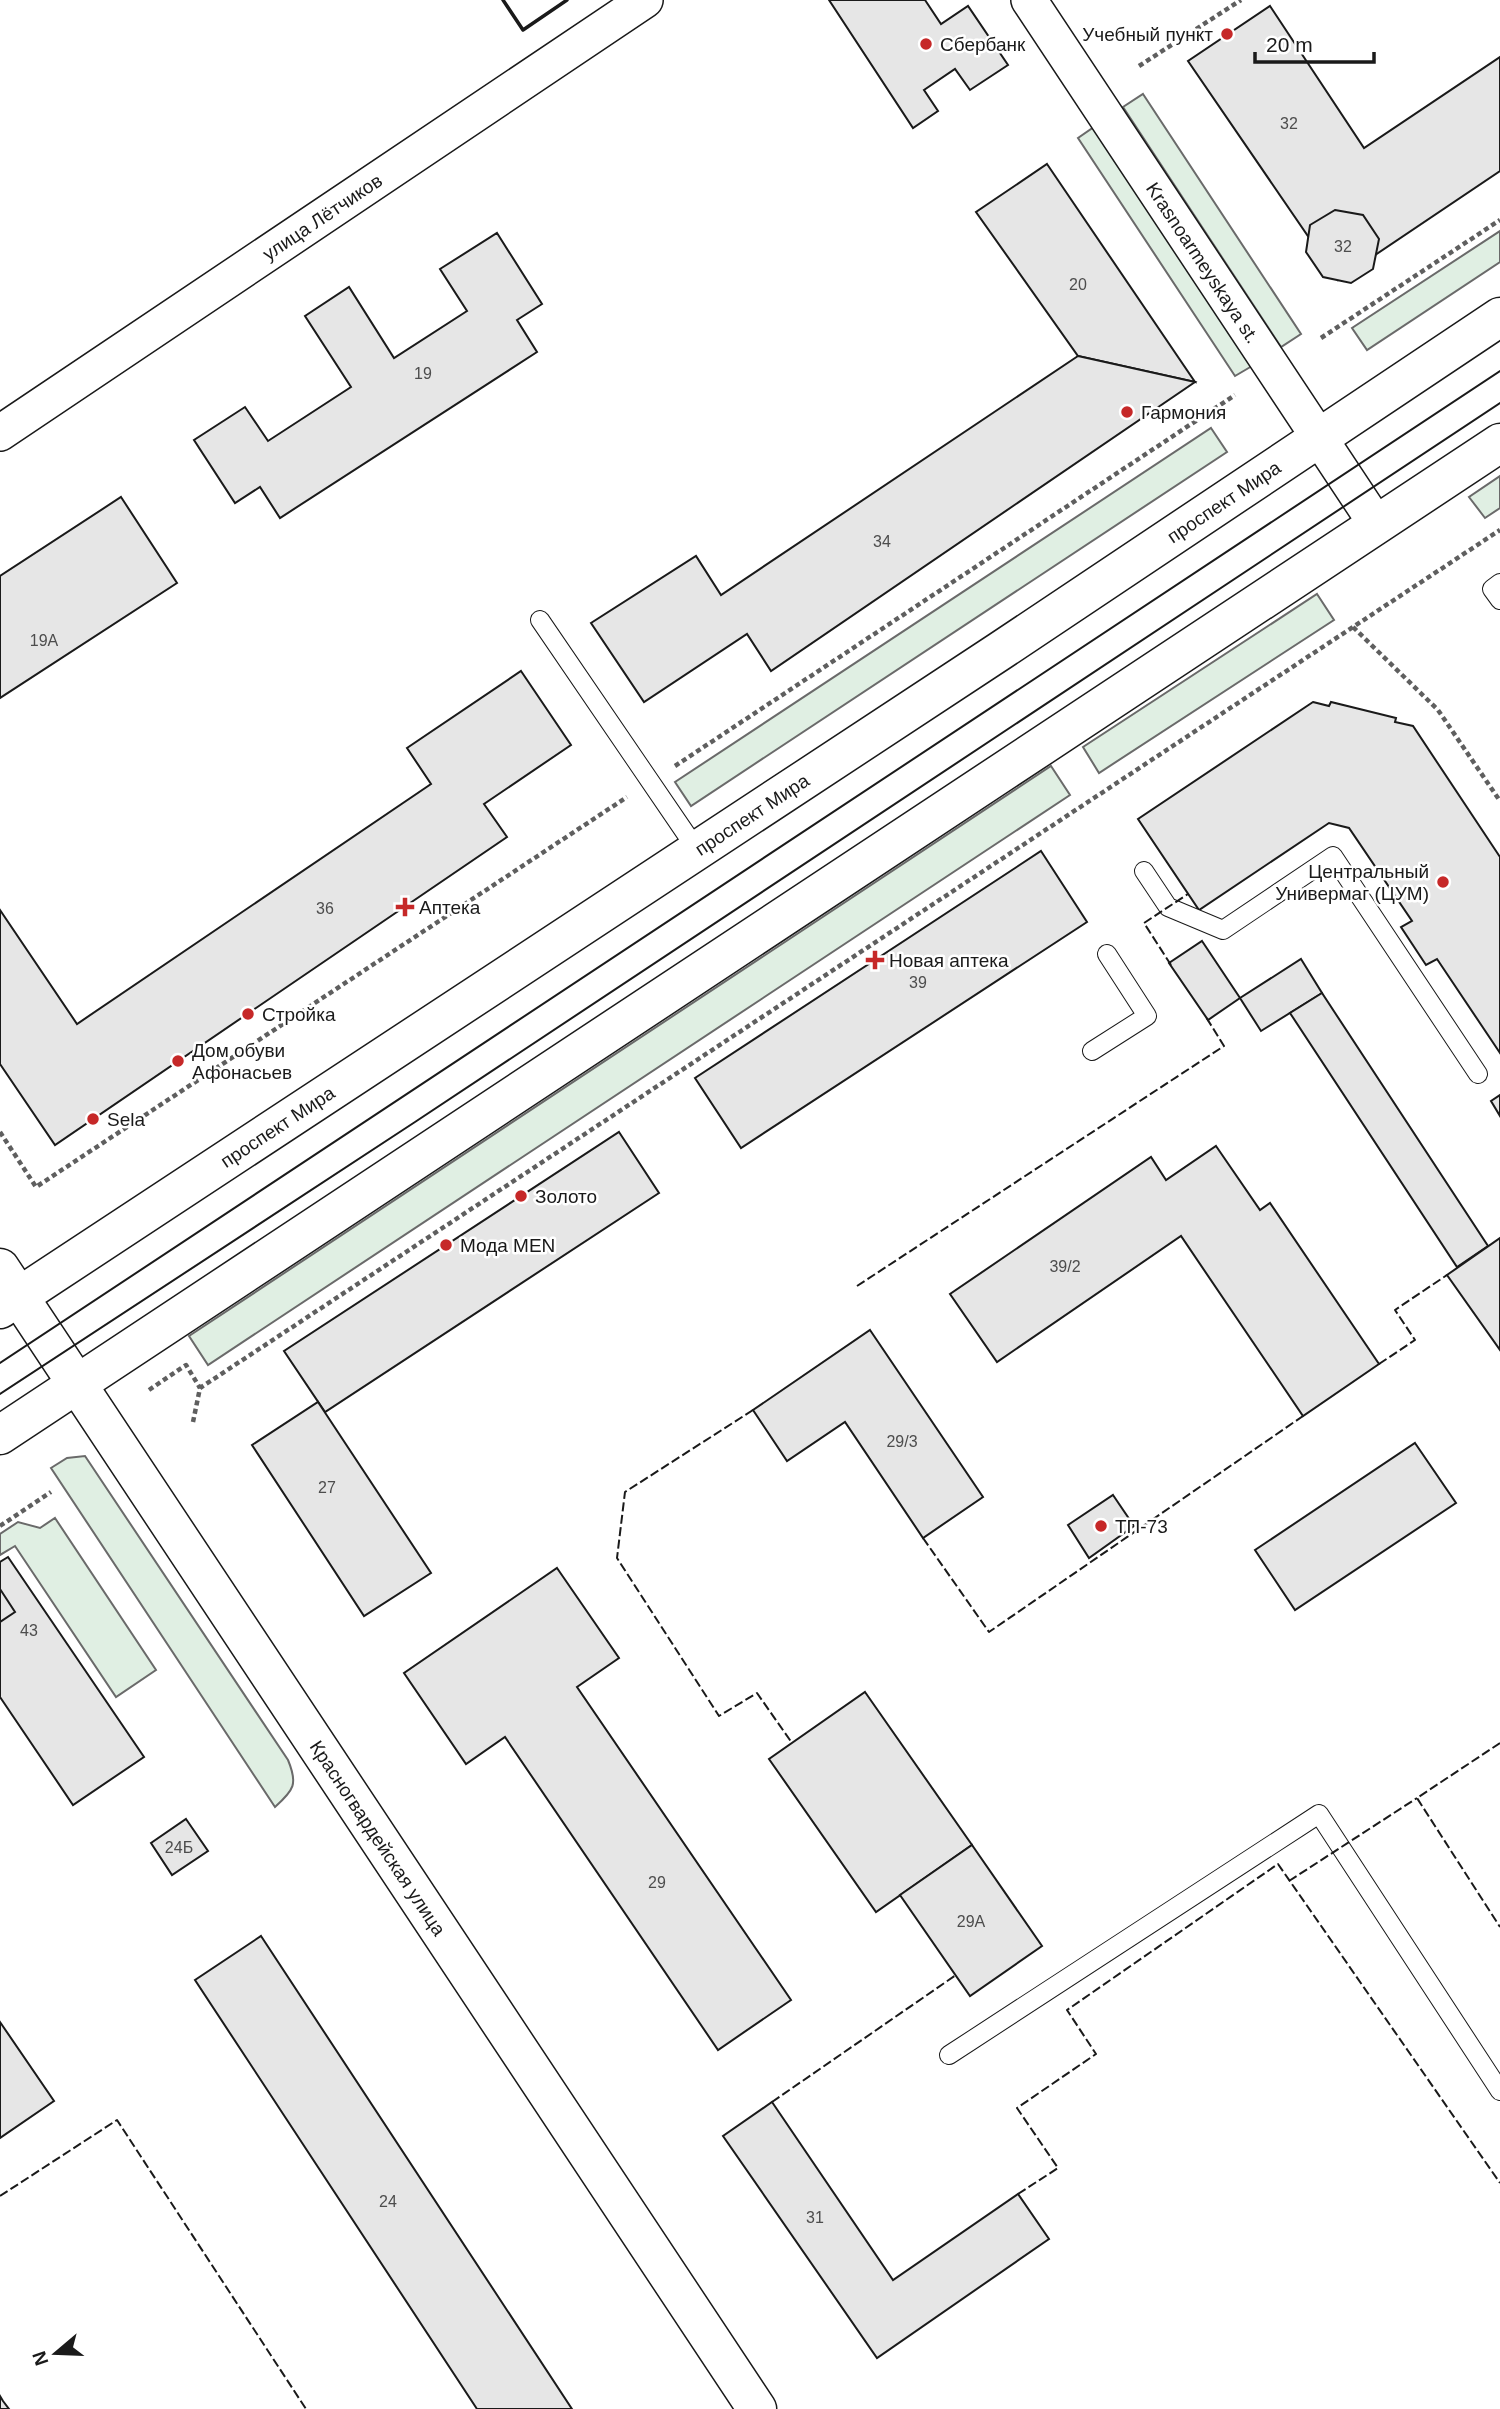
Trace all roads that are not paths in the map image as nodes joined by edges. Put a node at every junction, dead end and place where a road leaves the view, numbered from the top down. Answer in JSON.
{"nodes":[{"id":1,"x":645,"y":0,"type":"edge"},
{"id":2,"x":1029,"y":0,"type":"edge"},
{"id":3,"x":1500,"y":317,"type":"edge"},
{"id":4,"x":0,"y":433,"type":"edge"},
{"id":5,"x":1319,"y":437,"type":"junction"},
{"id":6,"x":1500,"y":443,"type":"edge"},
{"id":7,"x":1377,"y":525,"type":"junction"},
{"id":8,"x":1500,"y":583,"type":"edge"},
{"id":9,"x":1500,"y":600,"type":"edge"},
{"id":10,"x":540,"y":620,"type":"dead end"},
{"id":11,"x":697,"y":849,"type":"junction"},
{"id":12,"x":1144,"y":871,"type":"dead end"},
{"id":13,"x":1107,"y":954,"type":"dead end"},
{"id":14,"x":1092,"y":1051,"type":"dead end"},
{"id":15,"x":1478,"y":1074,"type":"dead end"},
{"id":16,"x":6,"y":1291,"type":"edge"},
{"id":17,"x":77,"y":1384,"type":"junction"},
{"id":18,"x":0,"y":1435,"type":"edge"},
{"id":19,"x":949,"y":2056,"type":"dead end"},
{"id":20,"x":1500,"y":2091,"type":"edge"},
{"id":21,"x":757,"y":2409,"type":"edge"}],
"edges":[{"from":1,"to":4,"type":"street","name":"улица Лётчиков"},
{"from":2,"to":5,"type":"street","name":"Krasnoarmeyskaya st."},
{"from":3,"to":5,"type":"main road","name":"проспект Мира"},
{"from":5,"to":7,"type":"street","name":"Krasnoarmeyskaya st."},
{"from":5,"to":11,"type":"main road","name":"проспект Мира"},
{"from":6,"to":7,"type":"main road"},
{"from":7,"to":17,"type":"main road"},
{"from":8,"to":9,"type":"lane"},
{"from":10,"to":11,"type":"lane"},
{"from":11,"to":16,"type":"main road","name":"проспект Мира"},
{"from":12,"to":15,"type":"lane"},
{"from":13,"to":14,"type":"lane"},
{"from":16,"to":17,"type":"main road","name":"Красногвардейская улица"},
{"from":17,"to":18,"type":"main road"},
{"from":17,"to":21,"type":"main road","name":"Красногвардейская улица"},
{"from":19,"to":20,"type":"lane"}]}
